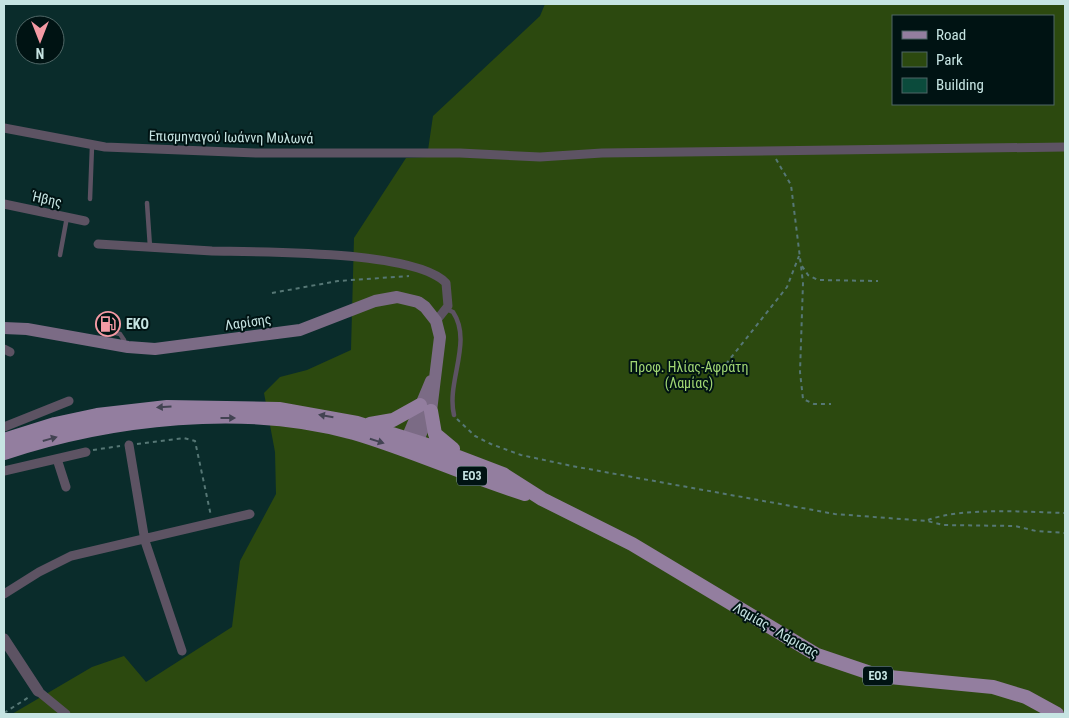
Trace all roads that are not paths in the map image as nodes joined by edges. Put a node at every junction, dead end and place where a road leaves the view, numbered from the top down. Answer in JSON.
{"nodes":[{"id":1,"x":4,"y":128,"type":"edge"},
{"id":2,"x":92,"y":146,"type":"junction"},
{"id":3,"x":1065,"y":147,"type":"edge"},
{"id":4,"x":90,"y":199,"type":"dead end"},
{"id":5,"x":146,"y":203,"type":"dead end"},
{"id":6,"x":4,"y":204,"type":"edge"},
{"id":7,"x":67,"y":217,"type":"junction"},
{"id":8,"x":86,"y":221,"type":"dead end"},
{"id":9,"x":98,"y":244,"type":"dead end"},
{"id":10,"x":150,"y":247,"type":"junction"},
{"id":11,"x":60,"y":255,"type":"dead end"},
{"id":12,"x":446,"y":308,"type":"junction"},
{"id":13,"x":436,"y":320,"type":"junction"},
{"id":14,"x":4,"y":328,"type":"edge"},
{"id":15,"x":104,"y":335,"type":"dead end"},
{"id":16,"x":124,"y":340,"type":"dead end"},
{"id":17,"x":69,"y":401,"type":"dead end"},
{"id":18,"x":425,"y":408,"type":"junction"},
{"id":19,"x":454,"y":415,"type":"road end"},
{"id":20,"x":356,"y":423,"type":"junction"},
{"id":21,"x":4,"y":427,"type":"edge"},
{"id":22,"x":4,"y":440,"type":"edge"},
{"id":23,"x":129,"y":444,"type":"road end"},
{"id":24,"x":409,"y":445,"type":"junction"},
{"id":25,"x":86,"y":452,"type":"road end"},
{"id":26,"x":4,"y":453,"type":"edge"},
{"id":27,"x":58,"y":459,"type":"junction"},
{"id":28,"x":468,"y":460,"type":"junction"},
{"id":29,"x":4,"y":471,"type":"edge"},
{"id":30,"x":66,"y":487,"type":"dead end"},
{"id":31,"x":542,"y":499,"type":"junction"},
{"id":32,"x":250,"y":514,"type":"dead end"},
{"id":33,"x":145,"y":540,"type":"junction"},
{"id":34,"x":4,"y":594,"type":"edge"},
{"id":35,"x":4,"y":639,"type":"edge"},
{"id":36,"x":182,"y":651,"type":"dead end"},
{"id":37,"x":38,"y":691,"type":"joint"},
{"id":38,"x":66,"y":714,"type":"edge"},
{"id":39,"x":1057,"y":714,"type":"edge"}],
"edges":[{"from":1,"to":2,"type":"street","name":"Επισμηναγού Ιωάννη Μυλωνά"},
{"from":2,"to":3,"type":"street","name":"Επισμηναγού Ιωάννη Μυλωνά"},
{"from":2,"to":4,"type":"lane"},
{"from":5,"to":10,"type":"lane"},
{"from":6,"to":7,"type":"street","name":"Ήβης"},
{"from":7,"to":8,"type":"street","name":"Ήβης"},
{"from":7,"to":11,"type":"lane"},
{"from":9,"to":10,"type":"street"},
{"from":10,"to":12,"type":"street"},
{"from":12,"to":13,"type":"street"},
{"from":12,"to":19,"type":"lane"},
{"from":13,"to":14,"type":"main road","name":"Λαρίσης"},
{"from":13,"to":18,"type":"main road","number":"ΕΟ3"},
{"from":15,"to":16,"type":"lane"},
{"from":17,"to":21,"type":"street"},
{"from":18,"to":20,"type":"main road"},
{"from":18,"to":24,"type":"main road","number":"ΕΟ3"},
{"from":18,"to":28,"type":"main road","number":"ΕΟ3"},
{"from":20,"to":22,"type":"main road","one_way":true},
{"from":20,"to":24,"type":"main road"},
{"from":23,"to":33,"type":"street"},
{"from":26,"to":24,"type":"main road","one_way":true},
{"from":24,"to":28,"type":"main road"},
{"from":24,"to":31,"type":"main road","name":"Λαμίας - Λάρισας","number":"ΕΟ3"},
{"from":25,"to":27,"type":"street"},
{"from":27,"to":29,"type":"street"},
{"from":27,"to":30,"type":"street"},
{"from":28,"to":31,"type":"main road","name":"Λαμίας - Λάρισας","number":"ΕΟ3"},
{"from":31,"to":39,"type":"main road","name":"Λαμίας - Λάρισας","number":"ΕΟ3"},
{"from":32,"to":33,"type":"street"},
{"from":33,"to":34,"type":"street"},
{"from":33,"to":36,"type":"street"},
{"from":35,"to":37,"type":"street"},
{"from":37,"to":38,"type":"street"}]}
